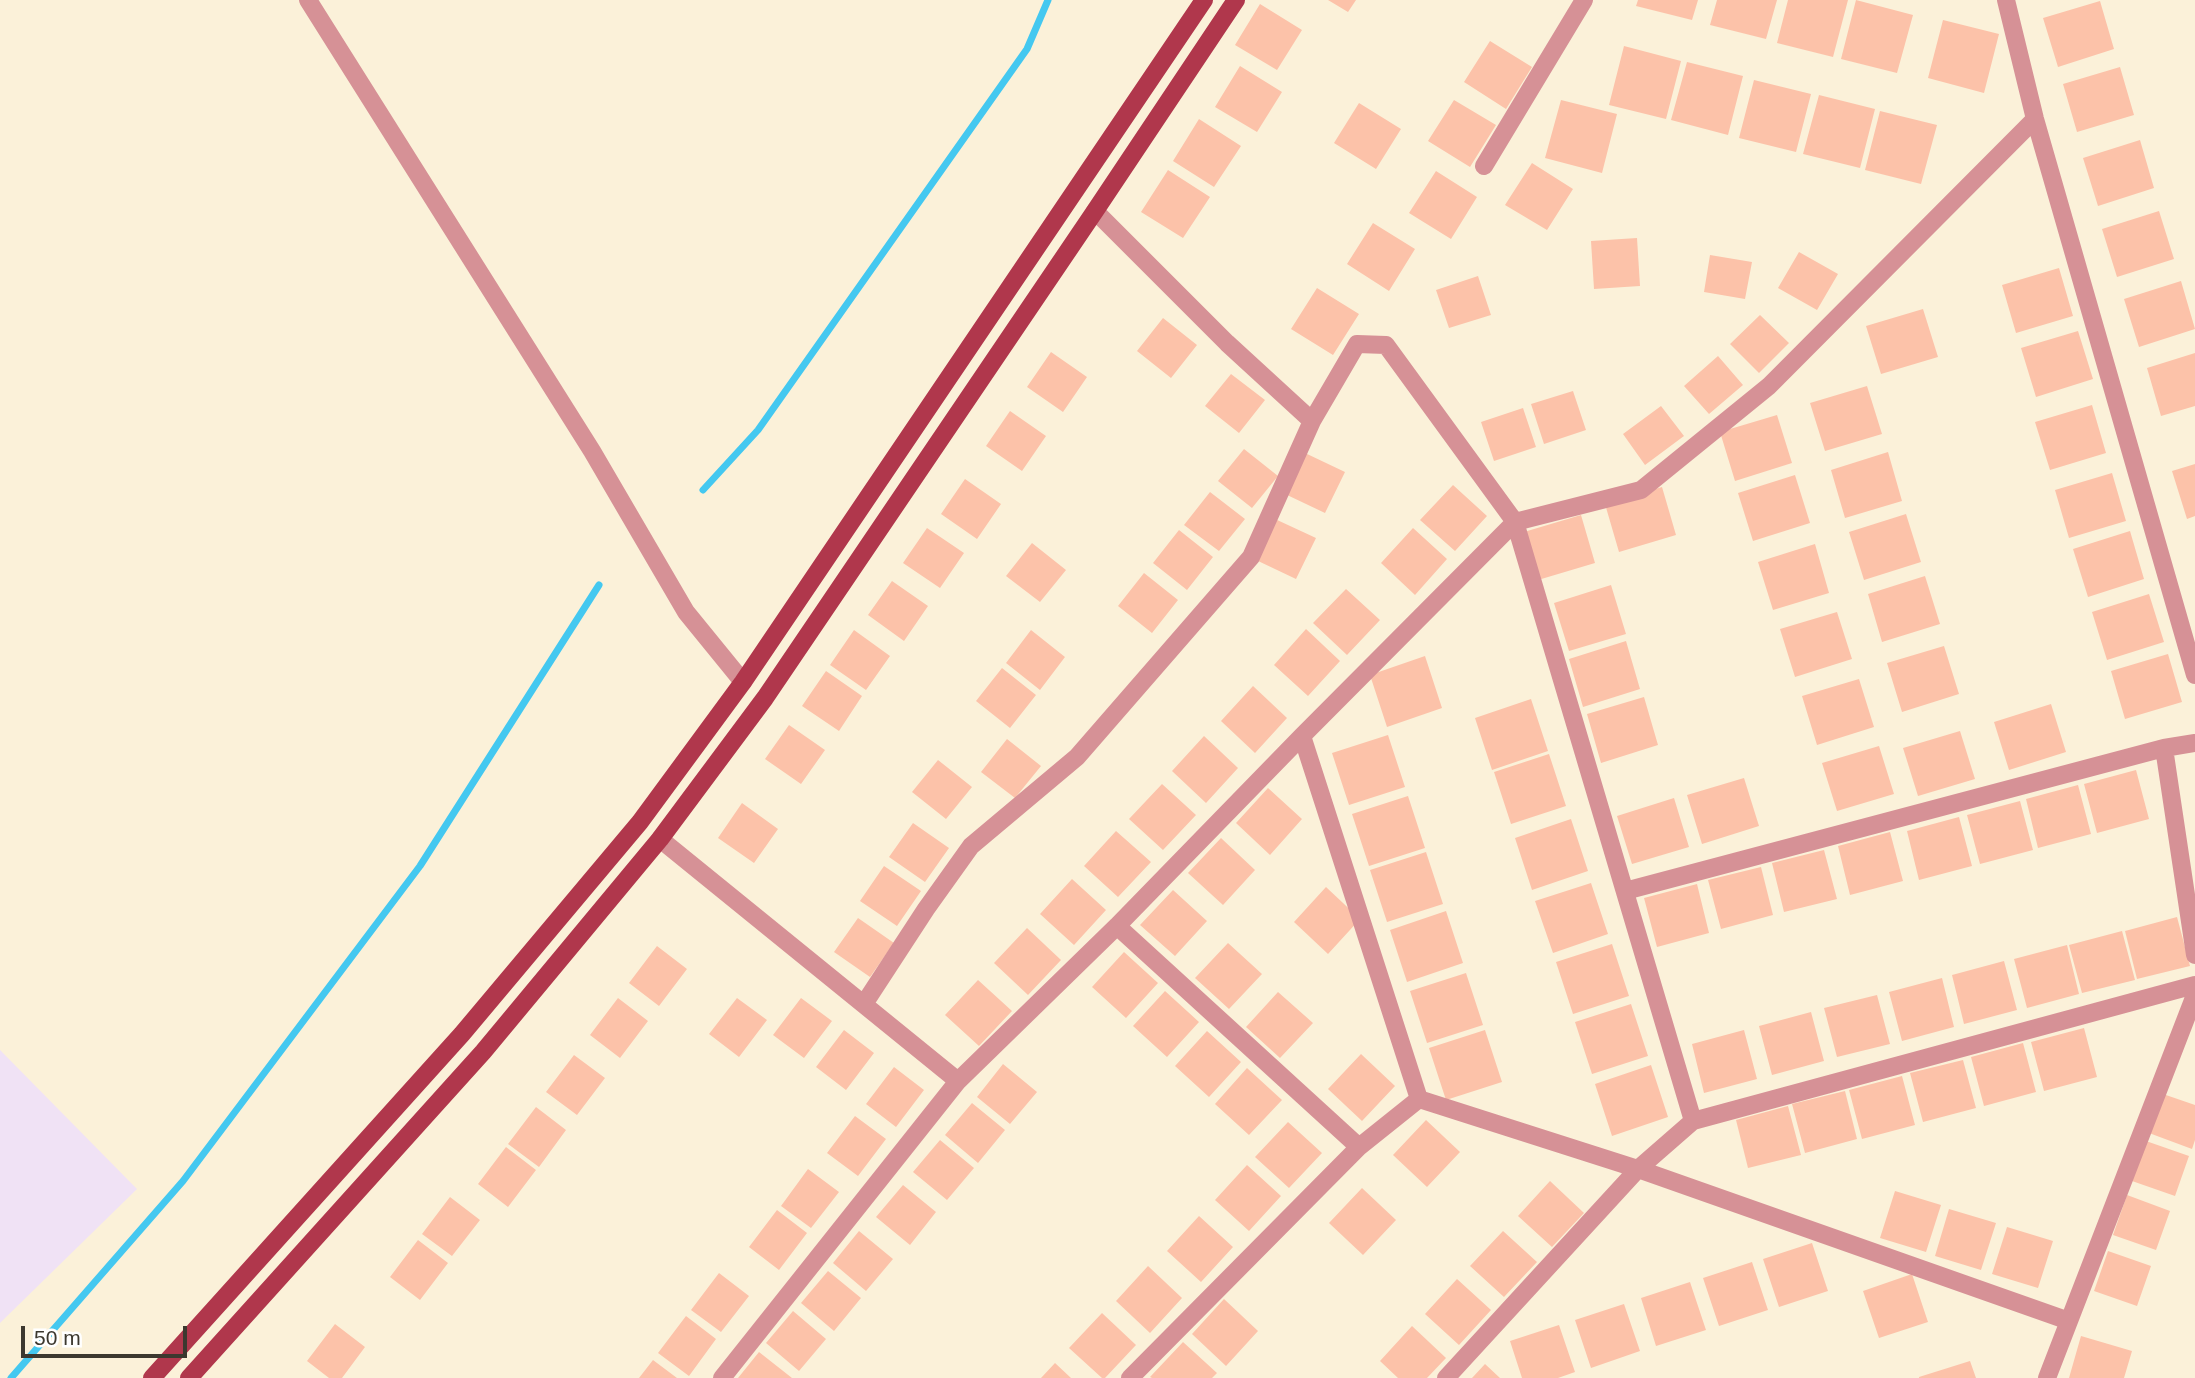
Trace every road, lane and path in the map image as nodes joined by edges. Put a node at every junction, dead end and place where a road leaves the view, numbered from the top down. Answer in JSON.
{"nodes":[{"id":1,"x":308,"y":0,"type":"edge"},
{"id":2,"x":1203,"y":0,"type":"edge"},
{"id":3,"x":1236,"y":0,"type":"edge"},
{"id":4,"x":1584,"y":0,"type":"edge"},
{"id":5,"x":2006,"y":0,"type":"edge"},
{"id":6,"x":2035,"y":119,"type":"junction"},
{"id":7,"x":1484,"y":166,"type":"dead end"},
{"id":8,"x":1096,"y":211,"type":"junction"},
{"id":9,"x":1312,"y":421,"type":"junction"},
{"id":10,"x":1516,"y":522,"type":"junction"},
{"id":11,"x":2195,"y":675,"type":"edge"},
{"id":12,"x":743,"y":682,"type":"junction"},
{"id":13,"x":1301,"y":736,"type":"junction"},
{"id":14,"x":2195,"y":743,"type":"edge"},
{"id":15,"x":2164,"y":748,"type":"junction"},
{"id":16,"x":660,"y":839,"type":"junction"},
{"id":17,"x":1625,"y":891,"type":"junction"},
{"id":18,"x":1116,"y":926,"type":"junction"},
{"id":19,"x":2195,"y":955,"type":"edge"},
{"id":20,"x":2195,"y":985,"type":"edge"},
{"id":21,"x":2195,"y":995,"type":"edge"},
{"id":22,"x":864,"y":1004,"type":"junction"},
{"id":23,"x":958,"y":1081,"type":"junction"},
{"id":24,"x":1419,"y":1099,"type":"junction"},
{"id":25,"x":1693,"y":1121,"type":"junction"},
{"id":26,"x":1359,"y":1147,"type":"junction"},
{"id":27,"x":1638,"y":1169,"type":"junction"},
{"id":28,"x":2069,"y":1321,"type":"junction"},
{"id":29,"x":152,"y":1378,"type":"edge"},
{"id":30,"x":189,"y":1378,"type":"edge"},
{"id":31,"x":722,"y":1378,"type":"edge"},
{"id":32,"x":1130,"y":1378,"type":"edge"},
{"id":33,"x":1446,"y":1378,"type":"edge"},
{"id":34,"x":2047,"y":1378,"type":"edge"}],
"edges":[{"from":1,"to":12,"type":"street"},
{"from":2,"to":12,"type":"main road"},
{"from":3,"to":8,"type":"main road"},
{"from":4,"to":7,"type":"street"},
{"from":5,"to":6,"type":"street"},
{"from":6,"to":10,"type":"street"},
{"from":6,"to":11,"type":"street"},
{"from":8,"to":9,"type":"street"},
{"from":8,"to":16,"type":"main road"},
{"from":9,"to":10,"type":"street"},
{"from":9,"to":22,"type":"street"},
{"from":10,"to":13,"type":"street"},
{"from":10,"to":17,"type":"street"},
{"from":12,"to":29,"type":"main road"},
{"from":13,"to":18,"type":"street"},
{"from":13,"to":24,"type":"street"},
{"from":14,"to":15,"type":"street"},
{"from":15,"to":17,"type":"street"},
{"from":15,"to":19,"type":"street"},
{"from":16,"to":22,"type":"street"},
{"from":16,"to":30,"type":"main road"},
{"from":17,"to":25,"type":"street"},
{"from":18,"to":23,"type":"street"},
{"from":18,"to":26,"type":"street"},
{"from":20,"to":25,"type":"street"},
{"from":21,"to":28,"type":"street"},
{"from":22,"to":23,"type":"street"},
{"from":23,"to":31,"type":"street"},
{"from":24,"to":26,"type":"street"},
{"from":24,"to":27,"type":"street"},
{"from":25,"to":27,"type":"street"},
{"from":26,"to":32,"type":"street"},
{"from":27,"to":28,"type":"street"},
{"from":27,"to":33,"type":"street"},
{"from":28,"to":34,"type":"street"}]}
